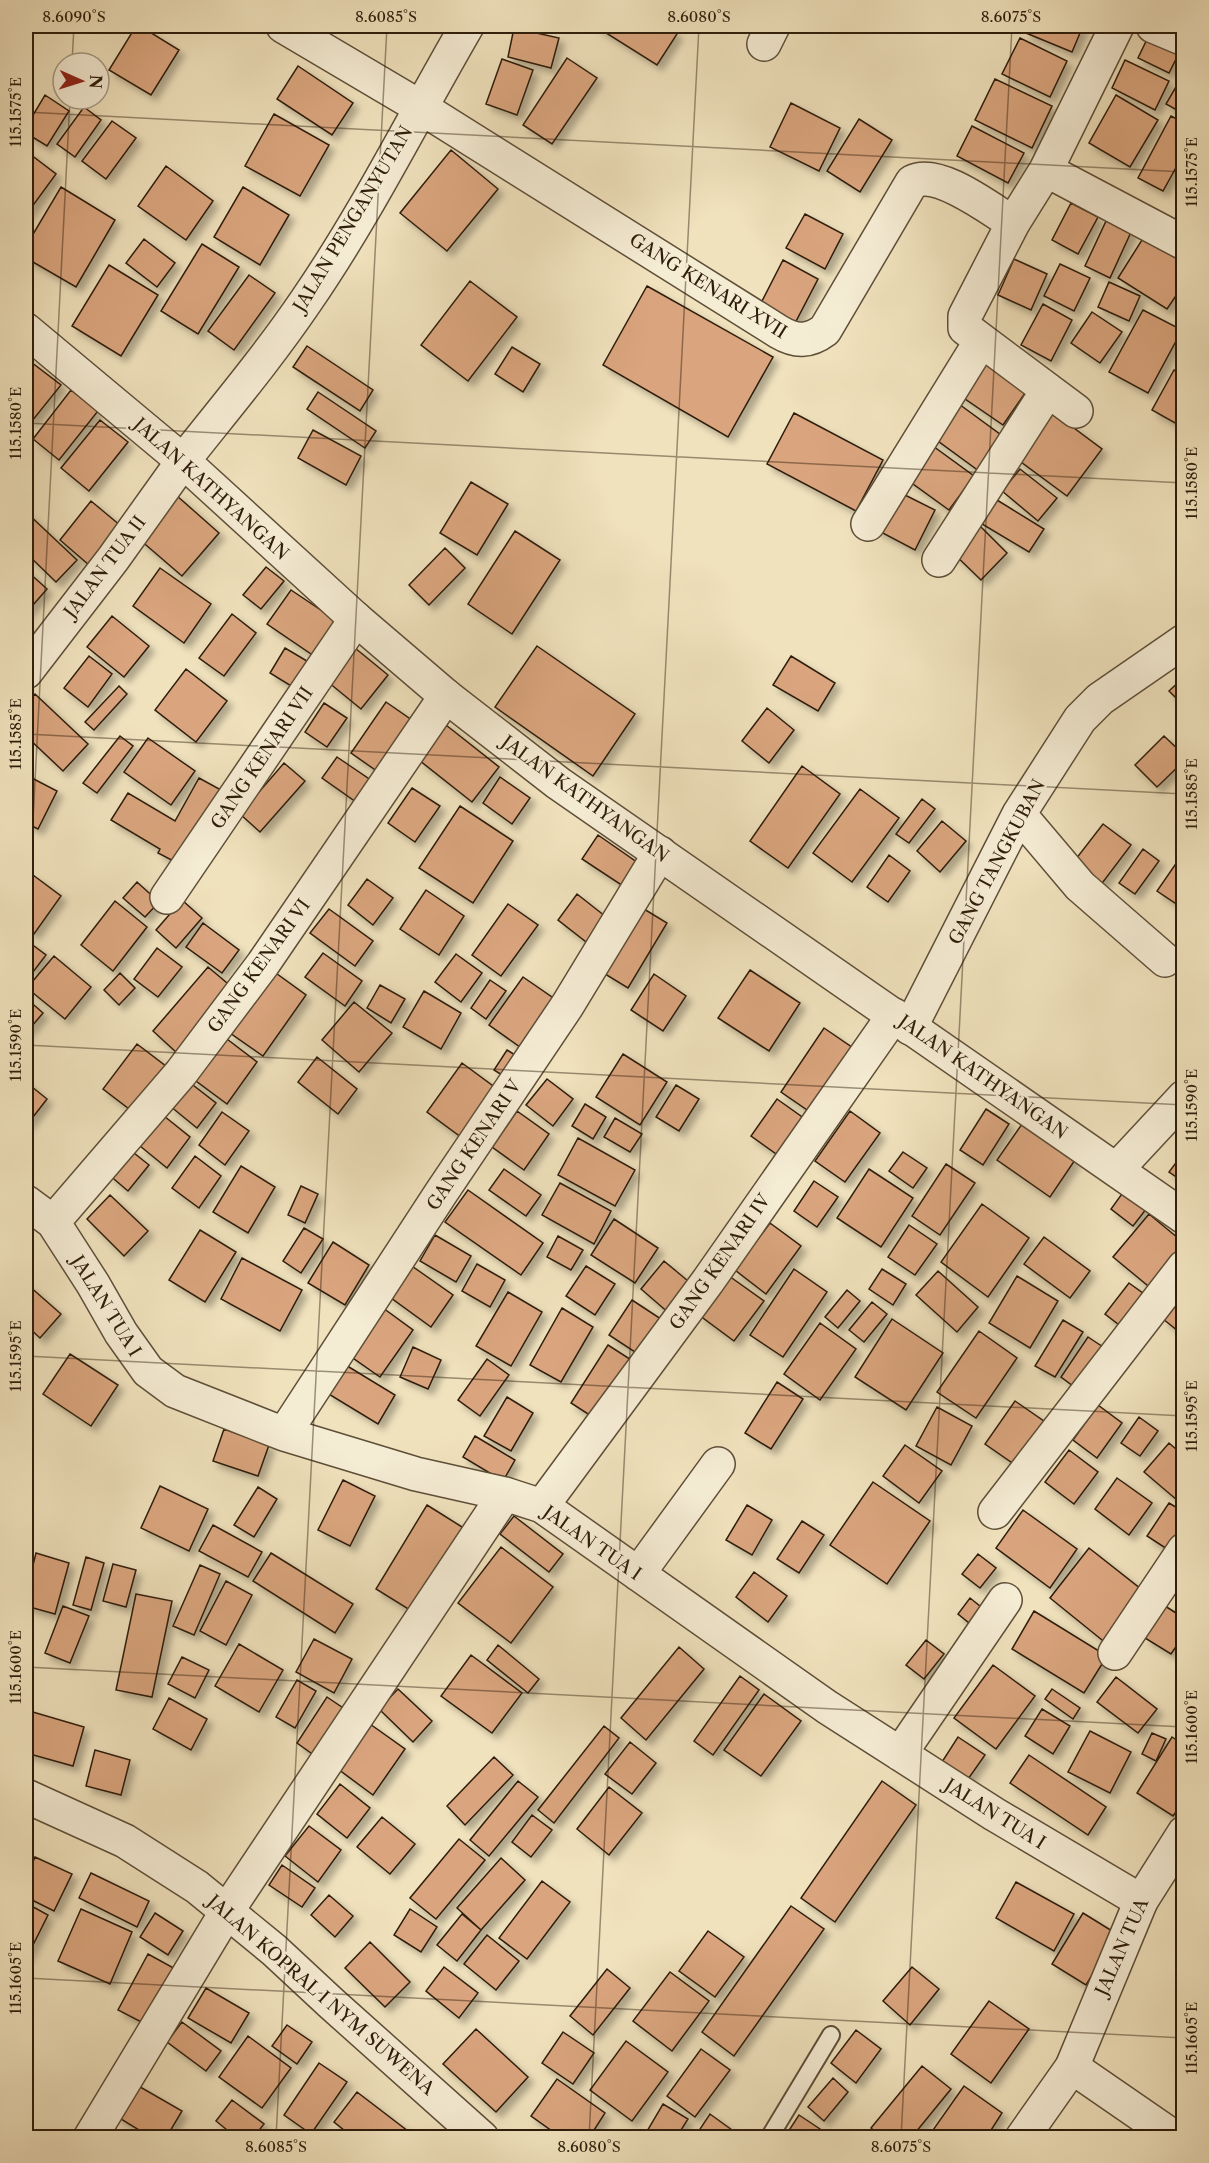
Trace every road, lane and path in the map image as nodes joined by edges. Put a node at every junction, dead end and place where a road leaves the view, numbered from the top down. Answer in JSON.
{"nodes":[{"id":1,"x":283,"y":26,"type":"edge"},
{"id":2,"x":467,"y":26,"type":"edge"},
{"id":3,"x":1117,"y":26,"type":"edge"},
{"id":4,"x":1153,"y":26,"type":"edge"},
{"id":5,"x":1184,"y":39,"type":"edge"},
{"id":6,"x":420,"y":107,"type":"junction"},
{"id":7,"x":1046,"y":170,"type":"junction"},
{"id":8,"x":1013,"y":223,"type":"junction"},
{"id":9,"x":1184,"y":243,"type":"edge"},
{"id":10,"x":26,"y":330,"type":"edge"},
{"id":11,"x":981,"y":341,"type":"junction"},
{"id":12,"x":1048,"y":390,"type":"junction"},
{"id":13,"x":1076,"y":411,"type":"dead end"},
{"id":14,"x":183,"y":461,"type":"junction"},
{"id":15,"x":868,"y":524,"type":"dead end"},
{"id":16,"x":939,"y":560,"type":"dead end"},
{"id":17,"x":356,"y":619,"type":"junction"},
{"id":18,"x":1184,"y":641,"type":"edge"},
{"id":19,"x":26,"y":672,"type":"edge"},
{"id":20,"x":446,"y":696,"type":"junction"},
{"id":21,"x":1019,"y":814,"type":"junction"},
{"id":22,"x":660,"y":853,"type":"junction"},
{"id":23,"x":167,"y":897,"type":"dead end"},
{"id":24,"x":1165,"y":960,"type":"dead end"},
{"id":25,"x":902,"y":1021,"type":"junction"},
{"id":26,"x":1184,"y":1097,"type":"edge"},
{"id":27,"x":1117,"y":1169,"type":"junction"},
{"id":28,"x":26,"y":1202,"type":"edge"},
{"id":29,"x":1184,"y":1217,"type":"edge"},
{"id":30,"x":53,"y":1222,"type":"junction"},
{"id":31,"x":1184,"y":1267,"type":"edge"},
{"id":32,"x":284,"y":1434,"type":"junction"},
{"id":33,"x":718,"y":1464,"type":"dead end"},
{"id":34,"x":505,"y":1494,"type":"junction"},
{"id":35,"x":542,"y":1506,"type":"junction"},
{"id":36,"x":995,"y":1512,"type":"dead end"},
{"id":37,"x":1184,"y":1550,"type":"edge"},
{"id":38,"x":638,"y":1574,"type":"junction"},
{"id":39,"x":1005,"y":1600,"type":"dead end"},
{"id":40,"x":1115,"y":1653,"type":"dead end"},
{"id":41,"x":900,"y":1754,"type":"junction"},
{"id":42,"x":26,"y":1796,"type":"edge"},
{"id":43,"x":1184,"y":1833,"type":"edge"},
{"id":44,"x":1141,"y":1901,"type":"junction"},
{"id":45,"x":227,"y":1911,"type":"junction"},
{"id":46,"x":831,"y":2035,"type":"dead end"},
{"id":47,"x":1072,"y":2067,"type":"junction"},
{"id":48,"x":90,"y":2138,"type":"edge"},
{"id":49,"x":482,"y":2138,"type":"edge"},
{"id":50,"x":770,"y":2138,"type":"edge"},
{"id":51,"x":1022,"y":2138,"type":"edge"},
{"id":52,"x":1175,"y":2138,"type":"edge"}],
"edges":[{"from":1,"to":6,"type":"street","name":"GANG KENARI XVII"},
{"from":2,"to":6,"type":"street","name":"JALAN PENGANYUTAN"},
{"from":3,"to":7,"type":"street"},
{"from":4,"to":5,"type":"street"},
{"from":6,"to":8,"type":"street","name":"GANG KENARI XVII"},
{"from":6,"to":14,"type":"street","name":"JALAN PENGANYUTAN"},
{"from":7,"to":8,"type":"street"},
{"from":7,"to":9,"type":"street"},
{"from":8,"to":11,"type":"street"},
{"from":10,"to":14,"type":"street","name":"JALAN KATHYANGAN"},
{"from":11,"to":12,"type":"street"},
{"from":11,"to":15,"type":"street"},
{"from":12,"to":13,"type":"street"},
{"from":12,"to":16,"type":"street"},
{"from":14,"to":17,"type":"street","name":"JALAN KATHYANGAN"},
{"from":14,"to":19,"type":"street","name":"JALAN TUA II"},
{"from":17,"to":20,"type":"street","name":"JALAN KATHYANGAN"},
{"from":17,"to":23,"type":"street","name":"GANG KENARI VII"},
{"from":18,"to":21,"type":"street","name":"GANG TANGKUBAN"},
{"from":20,"to":22,"type":"street","name":"JALAN KATHYANGAN"},
{"from":20,"to":30,"type":"street","name":"GANG KENARI VI"},
{"from":21,"to":24,"type":"street"},
{"from":21,"to":25,"type":"street","name":"GANG TANGKUBAN"},
{"from":22,"to":25,"type":"street","name":"JALAN KATHYANGAN"},
{"from":22,"to":32,"type":"street","name":"GANG KENARI V"},
{"from":25,"to":27,"type":"street","name":"JALAN KATHYANGAN"},
{"from":25,"to":35,"type":"street","name":"GANG KENARI IV"},
{"from":26,"to":27,"type":"street"},
{"from":27,"to":29,"type":"street","name":"JALAN KATHYANGAN"},
{"from":28,"to":30,"type":"street","name":"JALAN TUA I"},
{"from":30,"to":32,"type":"street","name":"JALAN TUA I"},
{"from":31,"to":36,"type":"street"},
{"from":32,"to":34,"type":"street","name":"JALAN TUA I"},
{"from":33,"to":38,"type":"street"},
{"from":34,"to":35,"type":"street","name":"JALAN TUA I"},
{"from":34,"to":45,"type":"street"},
{"from":35,"to":38,"type":"street","name":"JALAN TUA I"},
{"from":37,"to":40,"type":"street"},
{"from":38,"to":41,"type":"street","name":"JALAN TUA I"},
{"from":39,"to":41,"type":"street"},
{"from":41,"to":44,"type":"street","name":"JALAN TUA I"},
{"from":42,"to":45,"type":"street","name":"JALAN KOPRAL I NYM SUWENA"},
{"from":43,"to":44,"type":"street","name":"JALAN TUA"},
{"from":44,"to":47,"type":"street","name":"JALAN TUA"},
{"from":45,"to":48,"type":"street"},
{"from":45,"to":49,"type":"street","name":"JALAN KOPRAL I NYM SUWENA"},
{"from":46,"to":50,"type":"lane"},
{"from":47,"to":51,"type":"street","name":"JALAN TUA"},
{"from":47,"to":52,"type":"street"}]}
